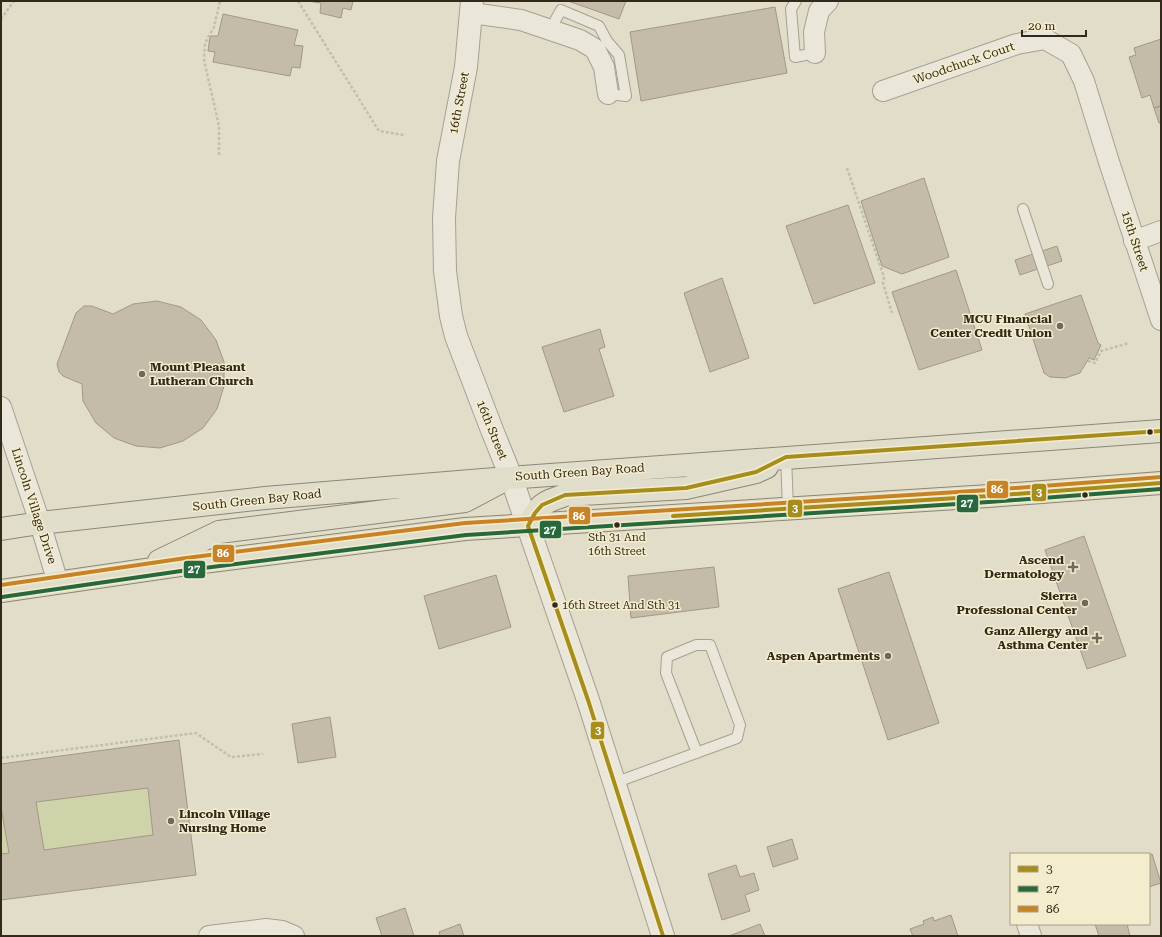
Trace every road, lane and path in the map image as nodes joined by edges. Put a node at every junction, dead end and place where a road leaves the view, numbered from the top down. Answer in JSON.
{"nodes":[{"id":1,"x":14,"y":1,"type":"edge"},
{"id":2,"x":220,"y":1,"type":"edge"},
{"id":3,"x":298,"y":1,"type":"edge"},
{"id":4,"x":796,"y":1,"type":"edge"},
{"id":5,"x":828,"y":1,"type":"edge"},
{"id":6,"x":472,"y":7,"type":"edge"},
{"id":7,"x":1,"y":19,"type":"edge"},
{"id":8,"x":815,"y":54,"type":"joint"},
{"id":9,"x":883,"y":91,"type":"dead end"},
{"id":10,"x":608,"y":94,"type":"dead end"},
{"id":11,"x":404,"y":135,"type":"dead end"},
{"id":12,"x":219,"y":155,"type":"dead end"},
{"id":13,"x":1109,"y":162,"type":"joint"},
{"id":14,"x":847,"y":168,"type":"dead end"},
{"id":15,"x":1023,"y":209,"type":"dead end"},
{"id":16,"x":1161,"y":231,"type":"edge"},
{"id":17,"x":1134,"y":240,"type":"junction"},
{"id":18,"x":1048,"y":284,"type":"dead end"},
{"id":19,"x":892,"y":313,"type":"dead end"},
{"id":20,"x":1161,"y":320,"type":"edge"},
{"id":21,"x":1129,"y":343,"type":"dead end"},
{"id":22,"x":1088,"y":361,"type":"dead end"},
{"id":23,"x":1,"y":407,"type":"edge"},
{"id":24,"x":1161,"y":431,"type":"edge"},
{"id":25,"x":786,"y":457,"type":"junction"},
{"id":26,"x":511,"y":477,"type":"junction"},
{"id":27,"x":1161,"y":483,"type":"edge"},
{"id":28,"x":788,"y":509,"type":"junction"},
{"id":29,"x":40,"y":523,"type":"junction"},
{"id":30,"x":528,"y":526,"type":"junction"},
{"id":31,"x":1,"y":529,"type":"edge"},
{"id":32,"x":137,"y":571,"type":"junction"},
{"id":33,"x":58,"y":583,"type":"junction"},
{"id":34,"x":1,"y":591,"type":"edge"},
{"id":35,"x":696,"y":753,"type":"junction"},
{"id":36,"x":263,"y":754,"type":"dead end"},
{"id":37,"x":1,"y":758,"type":"edge"},
{"id":38,"x":614,"y":783,"type":"junction"},
{"id":39,"x":1027,"y":925,"type":"edge"},
{"id":40,"x":291,"y":935,"type":"edge"},
{"id":41,"x":209,"y":936,"type":"edge"},
{"id":42,"x":662,"y":936,"type":"edge"},
{"id":43,"x":1031,"y":936,"type":"edge"}],
"edges":[{"from":1,"to":7,"type":"path"},
{"from":2,"to":12,"type":"path"},
{"from":3,"to":11,"type":"path"},
{"from":4,"to":8,"type":"lane"},
{"from":5,"to":8,"type":"street"},
{"from":6,"to":10,"type":"street"},
{"from":6,"to":26,"type":"street","name":"16th Street"},
{"from":9,"to":13,"type":"street","name":"Woodchuck Court"},
{"from":13,"to":17,"type":"street","name":"15th Street"},
{"from":14,"to":19,"type":"path"},
{"from":15,"to":18,"type":"lane"},
{"from":16,"to":17,"type":"street"},
{"from":17,"to":20,"type":"street","name":"15th Street"},
{"from":21,"to":22,"type":"path"},
{"from":23,"to":29,"type":"street","name":"Lincoln Village Drive"},
{"from":24,"to":25,"type":"main road","name":"South Green Bay Road"},
{"from":25,"to":26,"type":"main road","name":"South Green Bay Road"},
{"from":25,"to":28,"type":"lane"},
{"from":25,"to":30,"type":"main road"},
{"from":26,"to":29,"type":"main road","name":"South Green Bay Road"},
{"from":26,"to":30,"type":"street","name":"16th Street"},
{"from":26,"to":32,"type":"main road"},
{"from":27,"to":28,"type":"main road"},
{"from":28,"to":30,"type":"main road"},
{"from":29,"to":31,"type":"main road","name":"South Green Bay Road"},
{"from":29,"to":33,"type":"street","name":"Lincoln Village Drive"},
{"from":30,"to":32,"type":"main road"},
{"from":30,"to":38,"type":"street","name":"16th Street"},
{"from":32,"to":33,"type":"main road"},
{"from":33,"to":34,"type":"main road"},
{"from":35,"to":35,"type":"lane"},
{"from":35,"to":38,"type":"lane"},
{"from":36,"to":37,"type":"path"},
{"from":38,"to":42,"type":"street","name":"16th Street"},
{"from":39,"to":43,"type":"street"},
{"from":40,"to":41,"type":"street"}]}
